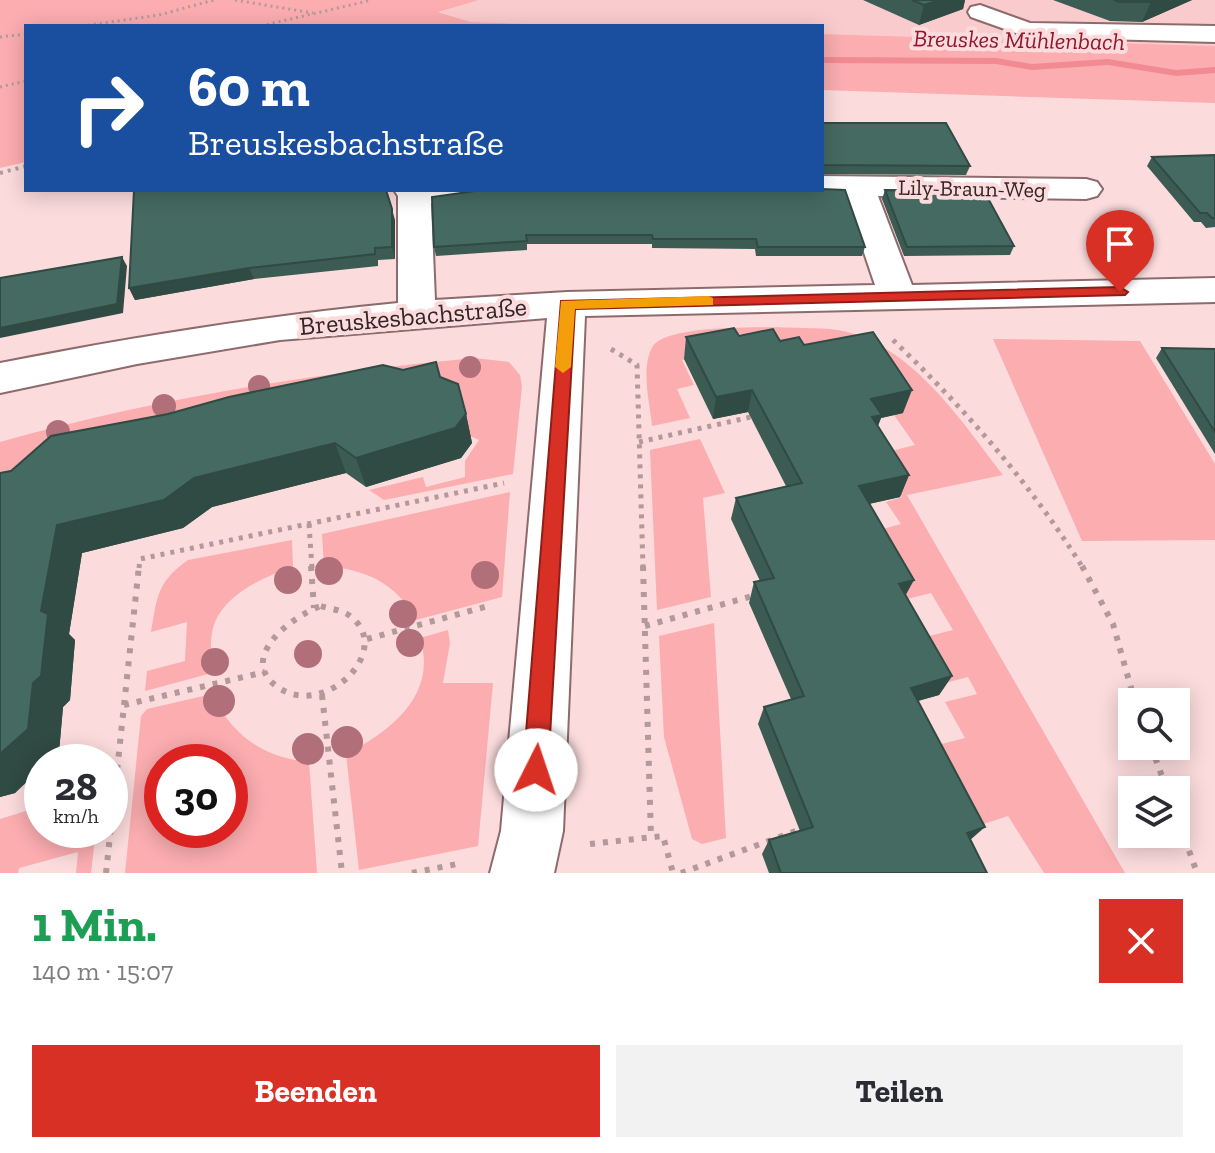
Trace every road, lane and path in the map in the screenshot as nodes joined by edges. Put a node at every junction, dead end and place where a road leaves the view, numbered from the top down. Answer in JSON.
{"nodes":[{"id":1,"x":214,"y":0,"type":"edge"},
{"id":2,"x":235,"y":0,"type":"edge"},
{"id":3,"x":372,"y":0,"type":"edge"},
{"id":4,"x":980,"y":12,"type":"dead end"},
{"id":5,"x":317,"y":13,"type":"junction"},
{"id":6,"x":96,"y":24,"type":"edge"},
{"id":7,"x":270,"y":24,"type":"edge"},
{"id":8,"x":24,"y":34,"type":"edge"},
{"id":9,"x":1215,"y":34,"type":"edge"},
{"id":10,"x":0,"y":37,"type":"edge"},
{"id":11,"x":24,"y":81,"type":"edge"},
{"id":12,"x":0,"y":87,"type":"edge"},
{"id":13,"x":24,"y":167,"type":"edge"},
{"id":14,"x":0,"y":173,"type":"edge"},
{"id":15,"x":824,"y":186,"type":"edge"},
{"id":16,"x":858,"y":186,"type":"junction"},
{"id":17,"x":1086,"y":189,"type":"dead end"},
{"id":18,"x":412,"y":192,"type":"edge"},
{"id":19,"x":1215,"y":290,"type":"edge"},
{"id":20,"x":898,"y":297,"type":"junction"},
{"id":21,"x":849,"y":298,"type":"junction"},
{"id":22,"x":417,"y":314,"type":"junction"},
{"id":23,"x":566,"y":318,"type":"junction"},
{"id":24,"x":0,"y":378,"type":"edge"},
{"id":25,"x":751,"y":417,"type":"edge"},
{"id":26,"x":639,"y":442,"type":"junction"},
{"id":27,"x":556,"y":473,"type":"junction"},
{"id":28,"x":309,"y":524,"type":"junction"},
{"id":29,"x":547,"y":589,"type":"junction"},
{"id":30,"x":759,"y":594,"type":"edge"},
{"id":31,"x":314,"y":608,"type":"junction"},
{"id":32,"x":645,"y":626,"type":"junction"},
{"id":33,"x":367,"y":639,"type":"junction"},
{"id":34,"x":265,"y":672,"type":"junction"},
{"id":35,"x":1131,"y":688,"type":"edge"},
{"id":36,"x":322,"y":695,"type":"junction"},
{"id":37,"x":124,"y":705,"type":"junction"},
{"id":38,"x":118,"y":744,"type":"edge"},
{"id":39,"x":811,"y":825,"type":"edge"},
{"id":40,"x":651,"y":838,"type":"dead end"},
{"id":41,"x":108,"y":848,"type":"edge"},
{"id":42,"x":1188,"y":848,"type":"edge"},
{"id":43,"x":106,"y":873,"type":"edge"},
{"id":44,"x":342,"y":873,"type":"edge"},
{"id":45,"x":522,"y":873,"type":"edge"},
{"id":46,"x":681,"y":873,"type":"edge"},
{"id":47,"x":1197,"y":873,"type":"edge"}],
"edges":[{"from":1,"to":6,"type":"path"},
{"from":2,"to":5,"type":"path"},
{"from":3,"to":5,"type":"path"},
{"from":4,"to":9,"type":"street"},
{"from":5,"to":7,"type":"path"},
{"from":8,"to":10,"type":"path"},
{"from":11,"to":12,"type":"path"},
{"from":13,"to":14,"type":"path"},
{"from":15,"to":16,"type":"street","name":"Lily-Braun-Weg"},
{"from":16,"to":17,"type":"street","name":"Lily-Braun-Weg"},
{"from":16,"to":20,"type":"street","name":"Lily-Braun-Weg"},
{"from":18,"to":22,"type":"street"},
{"from":19,"to":20,"type":"street","name":"Breuskesbachstraße"},
{"from":20,"to":21,"type":"street","name":"Breuskesbachstraße"},
{"from":21,"to":23,"type":"street","name":"Breuskesbachstraße"},
{"from":21,"to":35,"type":"path"},
{"from":22,"to":23,"type":"street","name":"Breuskesbachstraße"},
{"from":22,"to":24,"type":"street","name":"Breuskesbachstraße"},
{"from":23,"to":26,"type":"path"},
{"from":23,"to":27,"type":"street"},
{"from":25,"to":26,"type":"path"},
{"from":26,"to":32,"type":"path"},
{"from":27,"to":28,"type":"path"},
{"from":27,"to":29,"type":"street"},
{"from":28,"to":31,"type":"path"},
{"from":28,"to":37,"type":"path"},
{"from":29,"to":33,"type":"path"},
{"from":29,"to":45,"type":"street"},
{"from":30,"to":32,"type":"path"},
{"from":31,"to":33,"type":"path"},
{"from":31,"to":34,"type":"path"},
{"from":32,"to":40,"type":"path"},
{"from":33,"to":36,"type":"path"},
{"from":34,"to":36,"type":"path"},
{"from":34,"to":37,"type":"path"},
{"from":36,"to":44,"type":"path"},
{"from":37,"to":38,"type":"path"},
{"from":39,"to":46,"type":"path"},
{"from":41,"to":43,"type":"path"},
{"from":42,"to":47,"type":"path"}]}
